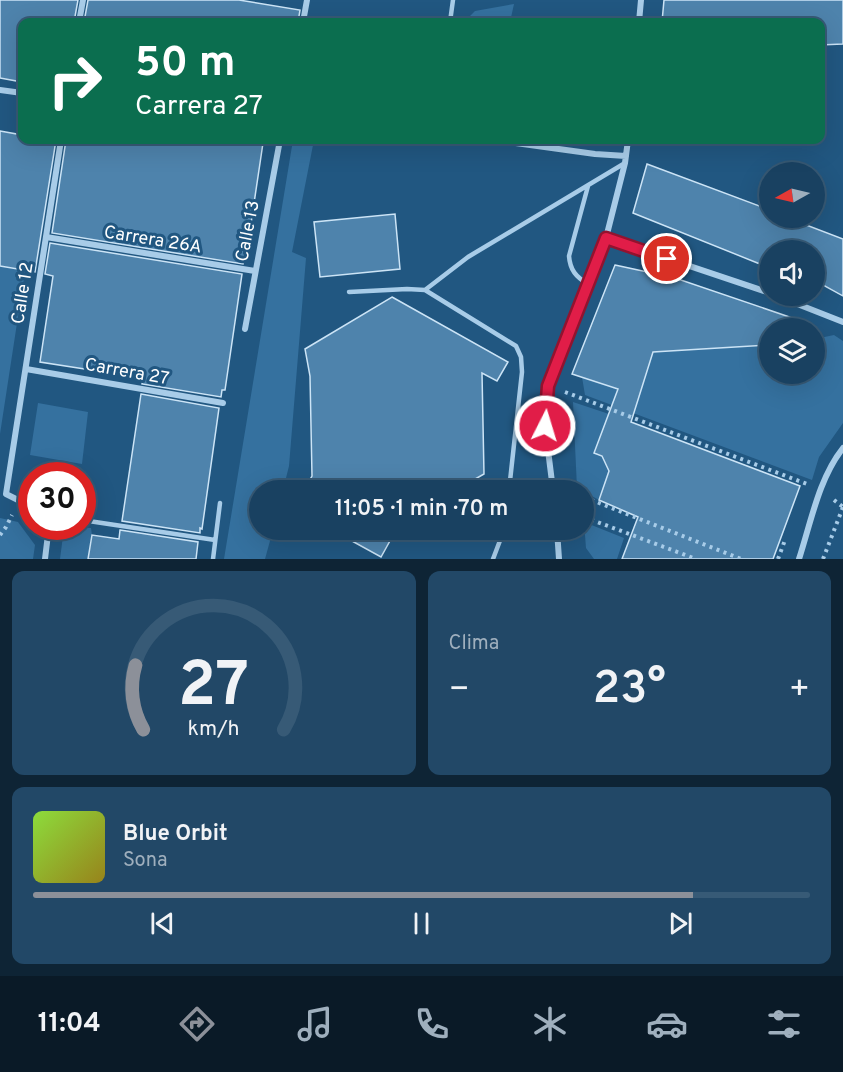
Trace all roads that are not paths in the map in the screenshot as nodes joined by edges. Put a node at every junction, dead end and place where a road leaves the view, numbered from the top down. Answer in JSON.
{"nodes":[{"id":1,"x":83,"y":0,"type":"edge"},
{"id":2,"x":307,"y":0,"type":"edge"},
{"id":3,"x":453,"y":0,"type":"edge"},
{"id":4,"x":641,"y":0,"type":"edge"},
{"id":5,"x":80,"y":18,"type":"edge"},
{"id":6,"x":304,"y":18,"type":"edge"},
{"id":7,"x":451,"y":18,"type":"edge"},
{"id":8,"x":639,"y":18,"type":"edge"},
{"id":9,"x":0,"y":90,"type":"edge"},
{"id":10,"x":18,"y":92,"type":"edge"},
{"id":11,"x":60,"y":144,"type":"edge"},
{"id":12,"x":279,"y":144,"type":"edge"},
{"id":13,"x":522,"y":144,"type":"edge"},
{"id":14,"x":628,"y":144,"type":"edge"},
{"id":15,"x":626,"y":160,"type":"junction"},
{"id":16,"x":588,"y":185,"type":"junction"},
{"id":17,"x":46,"y":237,"type":"junction"},
{"id":18,"x":606,"y":238,"type":"junction"},
{"id":19,"x":255,"y":271,"type":"junction"},
{"id":20,"x":588,"y":284,"type":"junction"},
{"id":21,"x":759,"y":289,"type":"edge"},
{"id":22,"x":425,"y":290,"type":"junction"},
{"id":23,"x":349,"y":292,"type":"dead end"},
{"id":24,"x":802,"y":306,"type":"edge"},
{"id":25,"x":843,"y":322,"type":"edge"},
{"id":26,"x":245,"y":329,"type":"dead end"},
{"id":27,"x":26,"y":369,"type":"junction"},
{"id":28,"x":224,"y":403,"type":"dead end"},
{"id":29,"x":843,"y":448,"type":"edge"},
{"id":30,"x":510,"y":480,"type":"edge"},
{"id":31,"x":552,"y":480,"type":"edge"},
{"id":32,"x":18,"y":500,"type":"edge"},
{"id":33,"x":220,"y":502,"type":"dead end"},
{"id":34,"x":96,"y":522,"type":"edge"},
{"id":35,"x":47,"y":540,"type":"edge"},
{"id":36,"x":215,"y":540,"type":"junction"},
{"id":37,"x":500,"y":540,"type":"edge"},
{"id":38,"x":557,"y":540,"type":"edge"},
{"id":39,"x":45,"y":559,"type":"edge"},
{"id":40,"x":213,"y":559,"type":"edge"},
{"id":41,"x":493,"y":559,"type":"edge"},
{"id":42,"x":559,"y":559,"type":"edge"},
{"id":43,"x":799,"y":559,"type":"edge"}],
"edges":[{"from":1,"to":5,"type":"street"},
{"from":2,"to":6,"type":"street"},
{"from":3,"to":7,"type":"lane"},
{"from":4,"to":8,"type":"street"},
{"from":9,"to":10,"type":"street"},
{"from":11,"to":17,"type":"street","name":"Calle 12"},
{"from":12,"to":19,"type":"street","name":"Calle 13"},
{"from":13,"to":15,"type":"street"},
{"from":14,"to":15,"type":"street"},
{"from":15,"to":16,"type":"lane"},
{"from":15,"to":18,"type":"street"},
{"from":16,"to":20,"type":"lane"},
{"from":16,"to":22,"type":"lane"},
{"from":17,"to":19,"type":"street","name":"Carrera 26A"},
{"from":17,"to":27,"type":"street","name":"Calle 12"},
{"from":18,"to":20,"type":"street"},
{"from":18,"to":21,"type":"street"},
{"from":19,"to":26,"type":"street","name":"Calle 13"},
{"from":20,"to":31,"type":"street"},
{"from":22,"to":23,"type":"lane"},
{"from":22,"to":30,"type":"lane"},
{"from":24,"to":25,"type":"street"},
{"from":27,"to":28,"type":"street","name":"Carrera 27"},
{"from":27,"to":32,"type":"street","name":"Calle 12"},
{"from":29,"to":43,"type":"street"},
{"from":33,"to":36,"type":"lane"},
{"from":34,"to":36,"type":"lane"},
{"from":35,"to":39,"type":"street"},
{"from":36,"to":40,"type":"lane"},
{"from":37,"to":41,"type":"lane"},
{"from":38,"to":42,"type":"street"}]}
